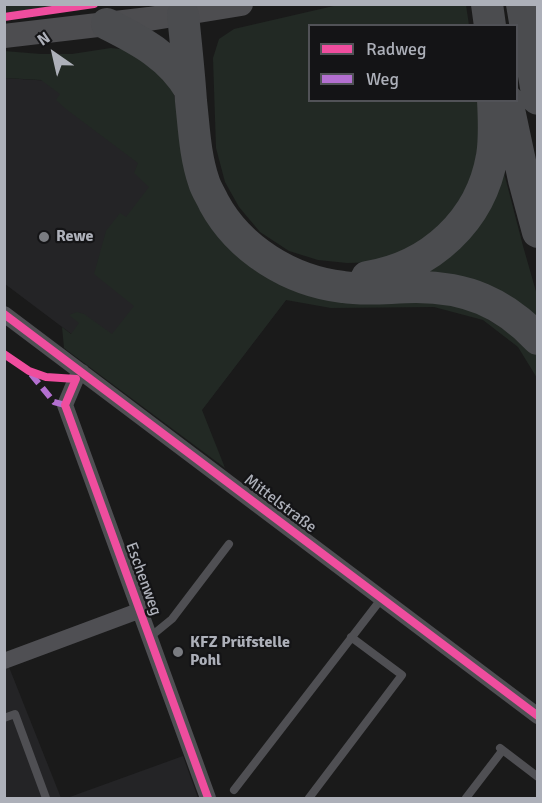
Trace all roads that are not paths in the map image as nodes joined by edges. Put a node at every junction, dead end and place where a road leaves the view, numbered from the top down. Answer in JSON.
{"nodes":[{"id":1,"x":241,"y":4,"type":"edge"},
{"id":2,"x":487,"y":4,"type":"edge"},
{"id":3,"x":522,"y":4,"type":"edge"},
{"id":4,"x":183,"y":10,"type":"edge"},
{"id":5,"x":107,"y":24,"type":"junction"},
{"id":6,"x":490,"y":24,"type":"edge"},
{"id":7,"x":4,"y":36,"type":"edge"},
{"id":8,"x":190,"y":90,"type":"junction"},
{"id":9,"x":537,"y":99,"type":"edge"},
{"id":10,"x":493,"y":102,"type":"edge"},
{"id":11,"x":507,"y":102,"type":"edge"},
{"id":12,"x":537,"y":232,"type":"edge"},
{"id":13,"x":282,"y":268,"type":"junction"},
{"id":14,"x":4,"y":314,"type":"edge"},
{"id":15,"x":537,"y":339,"type":"edge"},
{"id":16,"x":82,"y":372,"type":"junction"},
{"id":17,"x":229,"y":544,"type":"dead end"},
{"id":18,"x":382,"y":598,"type":"junction"},
{"id":19,"x":141,"y":610,"type":"junction"},
{"id":20,"x":351,"y":637,"type":"junction"},
{"id":21,"x":150,"y":638,"type":"junction"},
{"id":22,"x":4,"y":661,"type":"edge"},
{"id":23,"x":537,"y":716,"type":"edge"},
{"id":24,"x":4,"y":718,"type":"edge"},
{"id":25,"x":537,"y":777,"type":"edge"},
{"id":26,"x":234,"y":790,"type":"dead end"},
{"id":27,"x":46,"y":798,"type":"edge"},
{"id":28,"x":208,"y":798,"type":"edge"},
{"id":29,"x":309,"y":798,"type":"edge"},
{"id":30,"x":466,"y":798,"type":"edge"}],
"edges":[{"from":1,"to":4,"type":"main road"},
{"from":2,"to":6,"type":"highway"},
{"from":3,"to":9,"type":"highway"},
{"from":4,"to":5,"type":"main road"},
{"from":4,"to":8,"type":"highway"},
{"from":5,"to":7,"type":"main road"},
{"from":5,"to":8,"type":"highway"},
{"from":8,"to":13,"type":"highway"},
{"from":10,"to":13,"type":"highway"},
{"from":11,"to":12,"type":"highway"},
{"from":13,"to":15,"type":"highway"},
{"from":14,"to":16,"type":"street","name":"Mittelstraße"},
{"from":16,"to":18,"type":"street","name":"Mittelstraße"},
{"from":16,"to":19,"type":"street","name":"Eschenweg"},
{"from":17,"to":21,"type":"lane"},
{"from":18,"to":20,"type":"lane"},
{"from":18,"to":23,"type":"street","name":"Mittelstraße"},
{"from":19,"to":21,"type":"street","name":"Eschenweg"},
{"from":19,"to":22,"type":"street"},
{"from":20,"to":26,"type":"lane"},
{"from":20,"to":29,"type":"lane"},
{"from":21,"to":28,"type":"street","name":"Eschenweg"},
{"from":24,"to":27,"type":"lane"},
{"from":25,"to":30,"type":"lane"}]}
